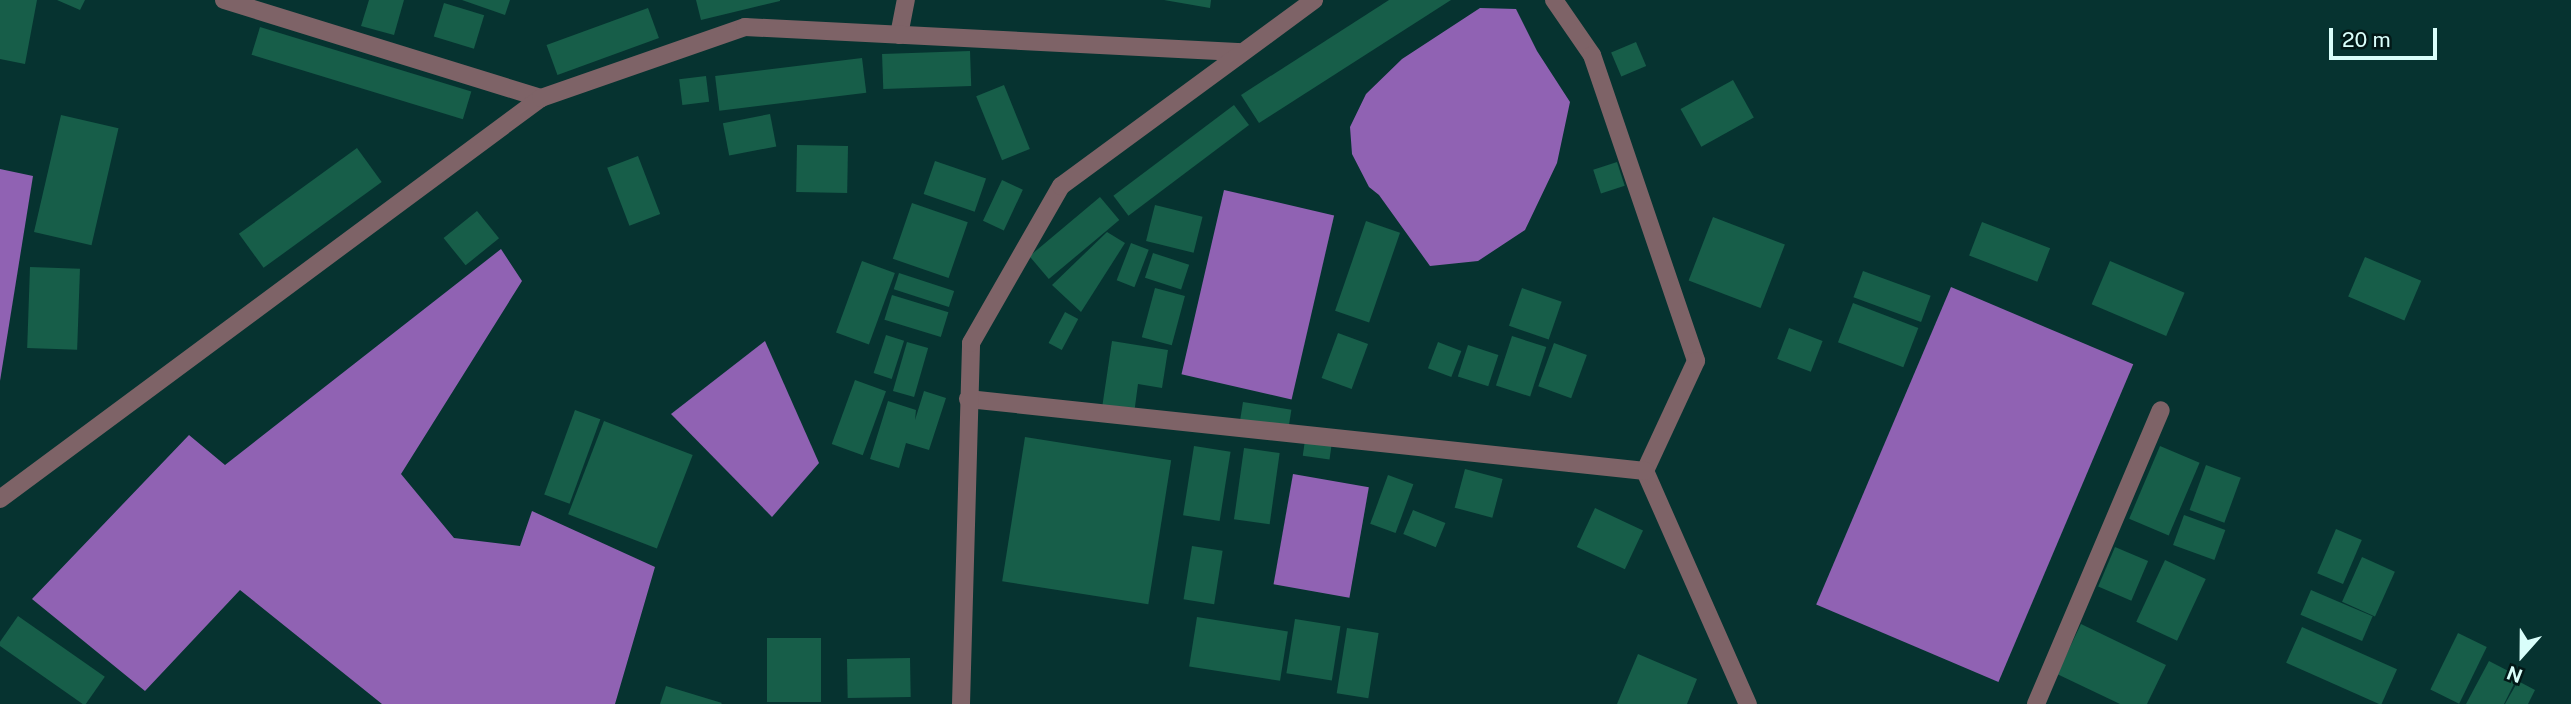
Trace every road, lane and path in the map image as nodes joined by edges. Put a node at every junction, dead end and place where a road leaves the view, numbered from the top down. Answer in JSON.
{"nodes":[{"id":1,"x":224,"y":0,"type":"edge"},
{"id":2,"x":906,"y":0,"type":"edge"},
{"id":3,"x":1314,"y":0,"type":"edge"},
{"id":4,"x":1554,"y":0,"type":"edge"},
{"id":5,"x":899,"y":35,"type":"junction"},
{"id":6,"x":1242,"y":52,"type":"junction"},
{"id":7,"x":541,"y":98,"type":"junction"},
{"id":8,"x":968,"y":399,"type":"junction"},
{"id":9,"x":2161,"y":410,"type":"dead end"},
{"id":10,"x":1644,"y":471,"type":"junction"},
{"id":11,"x":0,"y":499,"type":"edge"},
{"id":12,"x":961,"y":704,"type":"edge"},
{"id":13,"x":1748,"y":704,"type":"edge"},
{"id":14,"x":2036,"y":704,"type":"edge"}],
"edges":[{"from":1,"to":7,"type":"street"},
{"from":2,"to":5,"type":"street"},
{"from":3,"to":6,"type":"street"},
{"from":4,"to":10,"type":"street"},
{"from":5,"to":6,"type":"street"},
{"from":5,"to":7,"type":"street"},
{"from":6,"to":8,"type":"street"},
{"from":7,"to":11,"type":"street"},
{"from":8,"to":10,"type":"street"},
{"from":8,"to":12,"type":"street"},
{"from":9,"to":14,"type":"street"},
{"from":10,"to":13,"type":"street"}]}
